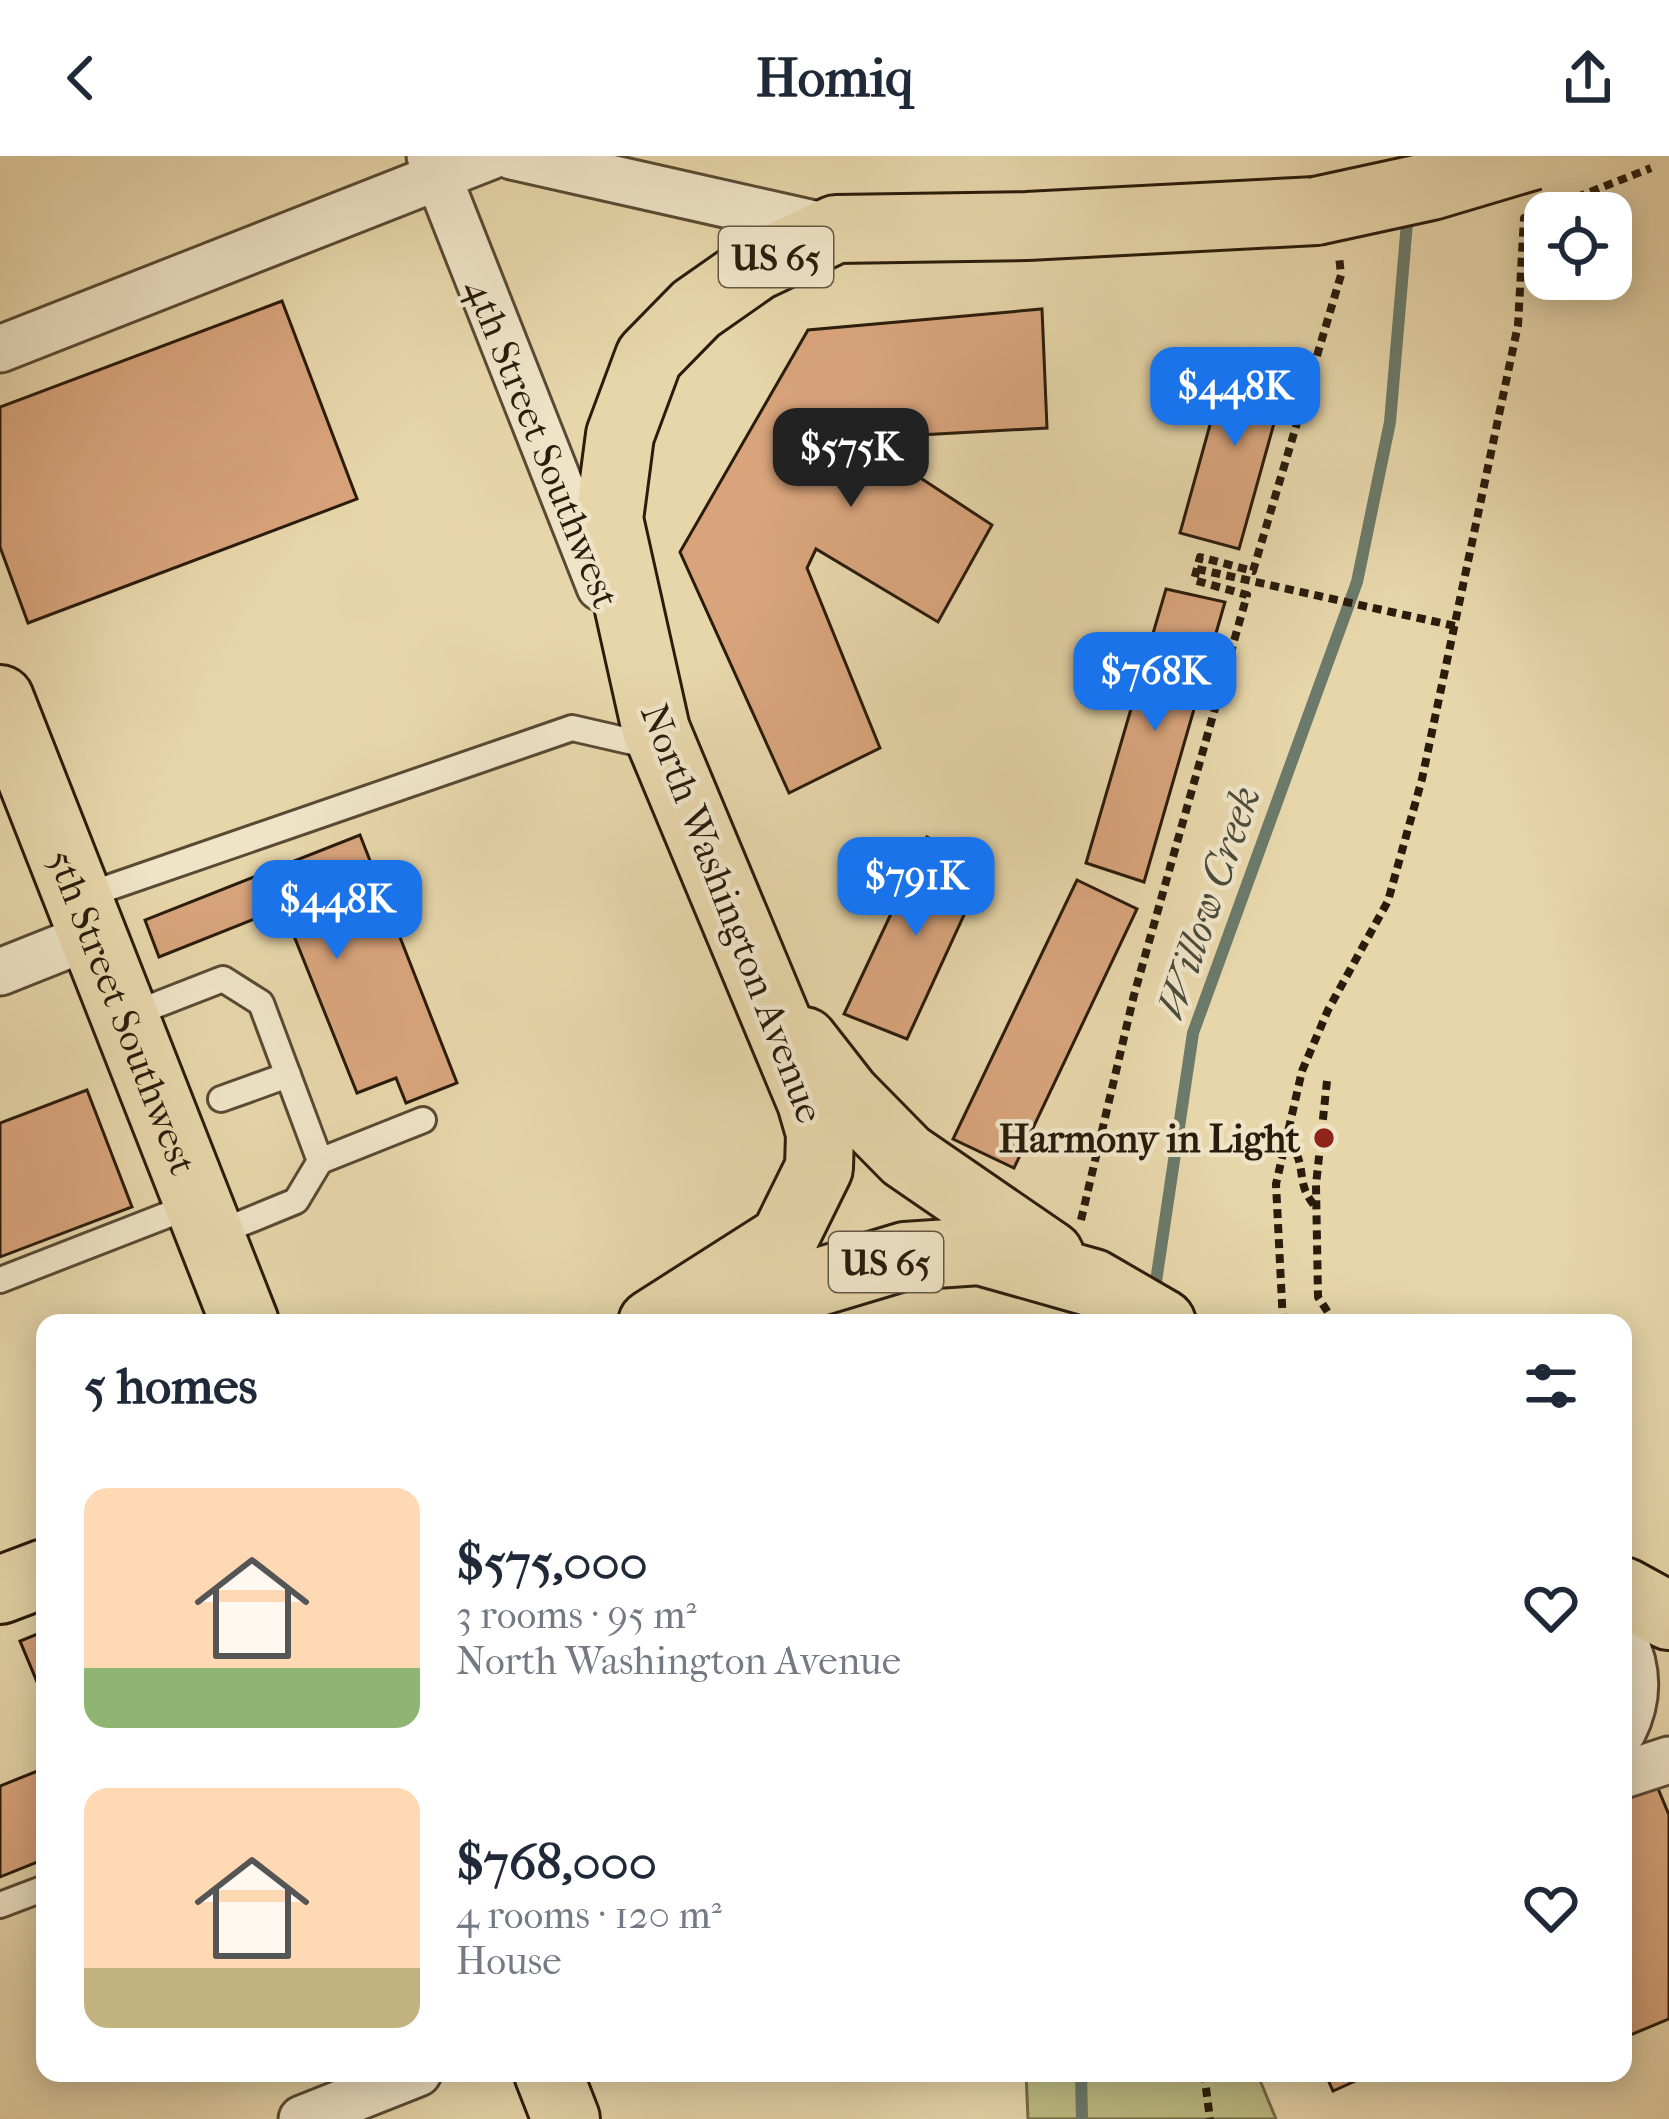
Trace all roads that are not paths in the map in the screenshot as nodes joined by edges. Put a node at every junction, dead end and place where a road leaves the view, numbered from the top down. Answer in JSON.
{"nodes":[{"id":1,"x":491,"y":156,"type":"edge"},
{"id":2,"x":512,"y":156,"type":"edge"},
{"id":3,"x":1532,"y":156,"type":"edge"},
{"id":4,"x":434,"y":166,"type":"edge"},
{"id":5,"x":836,"y":229,"type":"junction"},
{"id":6,"x":0,"y":349,"type":"edge"},
{"id":7,"x":0,"y":699,"type":"edge"},
{"id":8,"x":660,"y":739,"type":"junction"},
{"id":9,"x":86,"y":916,"type":"junction"},
{"id":10,"x":0,"y":972,"type":"edge"},
{"id":11,"x":764,"y":989,"type":"junction"},
{"id":12,"x":125,"y":1017,"type":"junction"},
{"id":13,"x":288,"y":1075,"type":"junction"},
{"id":14,"x":221,"y":1099,"type":"dead end"},
{"id":15,"x":423,"y":1120,"type":"dead end"},
{"id":16,"x":320,"y":1161,"type":"junction"},
{"id":17,"x":204,"y":1219,"type":"junction"},
{"id":18,"x":0,"y":1280,"type":"edge"},
{"id":19,"x":1093,"y":1283,"type":"junction"},
{"id":20,"x":241,"y":1314,"type":"edge"},
{"id":21,"x":666,"y":1314,"type":"edge"},
{"id":22,"x":711,"y":1314,"type":"edge"},
{"id":23,"x":1146,"y":1314,"type":"edge"},
{"id":24,"x":36,"y":1576,"type":"edge"},
{"id":25,"x":0,"y":1590,"type":"edge"},
{"id":26,"x":1632,"y":1596,"type":"edge"},
{"id":27,"x":1669,"y":1616,"type":"edge"},
{"id":28,"x":1632,"y":1656,"type":"edge"},
{"id":29,"x":1632,"y":1703,"type":"edge"},
{"id":30,"x":1669,"y":1760,"type":"edge"},
{"id":31,"x":1632,"y":1772,"type":"edge"},
{"id":32,"x":36,"y":1891,"type":"edge"},
{"id":33,"x":0,"y":1905,"type":"edge"},
{"id":34,"x":395,"y":2082,"type":"edge"},
{"id":35,"x":552,"y":2082,"type":"edge"},
{"id":36,"x":302,"y":2119,"type":"edge"},
{"id":37,"x":566,"y":2119,"type":"edge"}],
"edges":[{"from":1,"to":4,"type":"street"},
{"from":2,"to":5,"type":"street"},
{"from":3,"to":5,"type":"main road","name":"North Washington Avenue","number":"US 65","bridge":true},
{"from":4,"to":6,"type":"street"},
{"from":4,"to":8,"type":"street","name":"4th Street Southwest"},
{"from":5,"to":8,"type":"main road","name":"North Washington Avenue","number":"US 65"},
{"from":7,"to":9,"type":"main road","name":"5th Street Southwest"},
{"from":8,"to":9,"type":"lane"},
{"from":8,"to":11,"type":"main road","name":"North Washington Avenue","number":"US 65"},
{"from":9,"to":10,"type":"street"},
{"from":9,"to":12,"type":"main road","name":"5th Street Southwest"},
{"from":11,"to":19,"type":"main road"},
{"from":11,"to":21,"type":"main road","name":"North Washington Avenue","number":"US 65"},
{"from":12,"to":13,"type":"lane"},
{"from":12,"to":17,"type":"main road","name":"5th Street Southwest"},
{"from":13,"to":14,"type":"lane"},
{"from":13,"to":16,"type":"lane"},
{"from":15,"to":16,"type":"lane"},
{"from":16,"to":17,"type":"lane"},
{"from":17,"to":18,"type":"lane"},
{"from":17,"to":20,"type":"main road","name":"5th Street Southwest"},
{"from":19,"to":22,"type":"main road","number":"US 65"},
{"from":19,"to":23,"type":"main road","number":"US 65"},
{"from":24,"to":25,"type":"main road"},
{"from":26,"to":27,"type":"main road"},
{"from":28,"to":29,"type":"street"},
{"from":30,"to":31,"type":"street"},
{"from":32,"to":33,"type":"lane"},
{"from":34,"to":36,"type":"street"},
{"from":35,"to":37,"type":"main road"}]}
